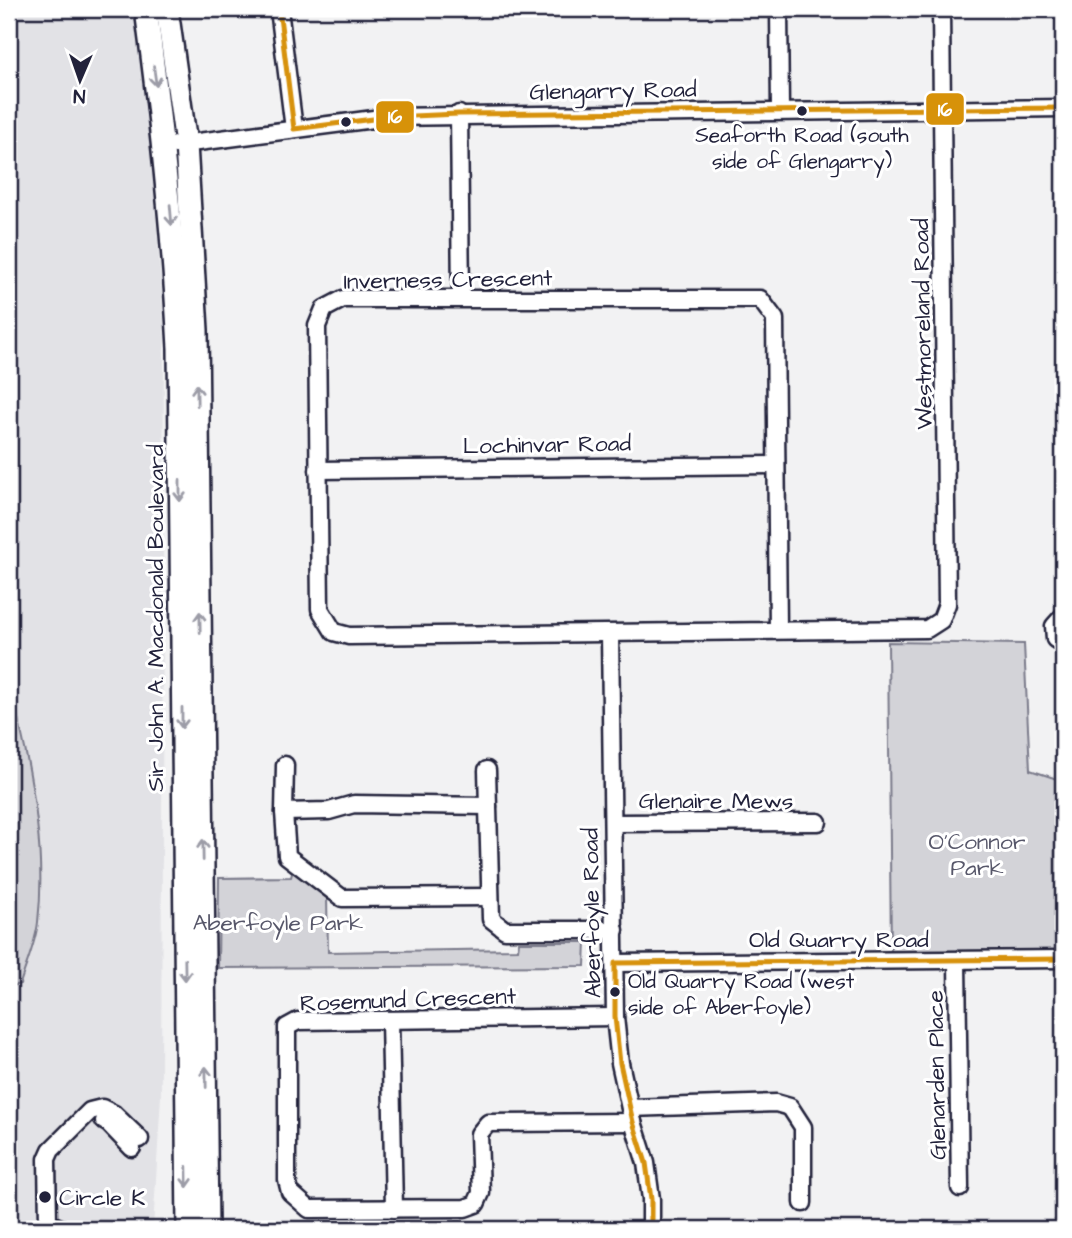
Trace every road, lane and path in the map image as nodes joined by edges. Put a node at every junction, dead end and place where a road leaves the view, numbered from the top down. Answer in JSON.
{"nodes":[{"id":1,"x":146,"y":9,"type":"edge"},
{"id":2,"x":167,"y":9,"type":"edge"},
{"id":3,"x":279,"y":9,"type":"edge"},
{"id":4,"x":779,"y":9,"type":"edge"},
{"id":5,"x":941,"y":9,"type":"edge"},
{"id":6,"x":1063,"y":108,"type":"edge"},
{"id":7,"x":942,"y":109,"type":"junction"},
{"id":8,"x":780,"y":110,"type":"junction"},
{"id":9,"x":459,"y":114,"type":"junction"},
{"id":10,"x":293,"y":129,"type":"junction"},
{"id":11,"x":186,"y":144,"type":"junction"},
{"id":12,"x":164,"y":147,"type":"junction"},
{"id":13,"x":461,"y":298,"type":"junction"},
{"id":14,"x":776,"y":465,"type":"junction"},
{"id":15,"x":318,"y":470,"type":"junction"},
{"id":16,"x":1063,"y":616,"type":"edge"},
{"id":17,"x":927,"y":629,"type":"joint"},
{"id":18,"x":778,"y":631,"type":"junction"},
{"id":19,"x":610,"y":634,"type":"junction"},
{"id":20,"x":1063,"y":644,"type":"edge"},
{"id":21,"x":285,"y":765,"type":"dead end"},
{"id":22,"x":487,"y":770,"type":"dead end"},
{"id":23,"x":488,"y":806,"type":"junction"},
{"id":24,"x":284,"y":812,"type":"junction"},
{"id":25,"x":818,"y":822,"type":"dead end"},
{"id":26,"x":613,"y":823,"type":"junction"},
{"id":27,"x":489,"y":897,"type":"junction"},
{"id":28,"x":615,"y":930,"type":"junction"},
{"id":29,"x":1063,"y":959,"type":"edge"},
{"id":30,"x":957,"y":961,"type":"junction"},
{"id":31,"x":615,"y":963,"type":"junction"},
{"id":32,"x":615,"y":1017,"type":"junction"},
{"id":33,"x":390,"y":1020,"type":"junction"},
{"id":34,"x":631,"y":1115,"type":"junction"},
{"id":35,"x":136,"y":1144,"type":"dead end"},
{"id":36,"x":960,"y":1188,"type":"dead end"},
{"id":37,"x":803,"y":1203,"type":"dead end"},
{"id":38,"x":394,"y":1209,"type":"junction"},
{"id":39,"x":209,"y":1225,"type":"edge"},
{"id":40,"x":63,"y":1229,"type":"edge"},
{"id":41,"x":188,"y":1229,"type":"edge"},
{"id":42,"x":651,"y":1229,"type":"edge"}],
"edges":[{"from":1,"to":12,"type":"main road","name":"Sir John A. Macdonald Boulevard","one_way":true},
{"from":2,"to":11,"type":"main road","name":"Sir John A. Macdonald Boulevard"},
{"from":3,"to":10,"type":"street"},
{"from":4,"to":8,"type":"street"},
{"from":5,"to":7,"type":"street","name":"Westmoreland Road"},
{"from":6,"to":7,"type":"street","name":"Glengarry Road"},
{"from":7,"to":8,"type":"street","name":"Glengarry Road"},
{"from":7,"to":17,"type":"street","name":"Westmoreland Road"},
{"from":8,"to":9,"type":"street","name":"Glengarry Road"},
{"from":9,"to":10,"type":"street","name":"Glengarry Road"},
{"from":9,"to":13,"type":"street"},
{"from":10,"to":11,"type":"street","name":"Glengarry Road"},
{"from":11,"to":12,"type":"street","name":"Glengarry Road"},
{"from":39,"to":11,"type":"main road","name":"Sir John A. Macdonald Boulevard","one_way":true},
{"from":12,"to":41,"type":"main road","name":"Sir John A. Macdonald Boulevard","one_way":true},
{"from":13,"to":14,"type":"street","name":"Inverness Crescent"},
{"from":13,"to":15,"type":"street","name":"Inverness Crescent"},
{"from":14,"to":15,"type":"street","name":"Lochinvar Road"},
{"from":14,"to":18,"type":"street","name":"Inverness Crescent"},
{"from":15,"to":19,"type":"street","name":"Inverness Crescent"},
{"from":16,"to":20,"type":"street"},
{"from":17,"to":18,"type":"street","name":"Inverness Crescent"},
{"from":18,"to":19,"type":"street","name":"Inverness Crescent"},
{"from":19,"to":26,"type":"street","name":"Aberfoyle Road"},
{"from":21,"to":24,"type":"street"},
{"from":22,"to":23,"type":"street"},
{"from":23,"to":24,"type":"street"},
{"from":23,"to":27,"type":"street"},
{"from":24,"to":27,"type":"street"},
{"from":25,"to":26,"type":"street","name":"Glenaire Mews"},
{"from":26,"to":28,"type":"street","name":"Aberfoyle Road"},
{"from":27,"to":28,"type":"street"},
{"from":28,"to":31,"type":"street","name":"Aberfoyle Road"},
{"from":29,"to":30,"type":"street","name":"Old Quarry Road"},
{"from":30,"to":31,"type":"street","name":"Old Quarry Road"},
{"from":30,"to":36,"type":"street","name":"Glenarden Place"},
{"from":31,"to":32,"type":"street","name":"Aberfoyle Road"},
{"from":32,"to":33,"type":"street","name":"Rosemund Crescent"},
{"from":32,"to":34,"type":"street","name":"Aberfoyle Road"},
{"from":33,"to":38,"type":"street"},
{"from":33,"to":38,"type":"street","name":"Rosemund Crescent"},
{"from":34,"to":37,"type":"street"},
{"from":34,"to":38,"type":"street","name":"Rosemund Crescent"},
{"from":34,"to":42,"type":"street","name":"Aberfoyle Road"},
{"from":35,"to":40,"type":"street"}]}
